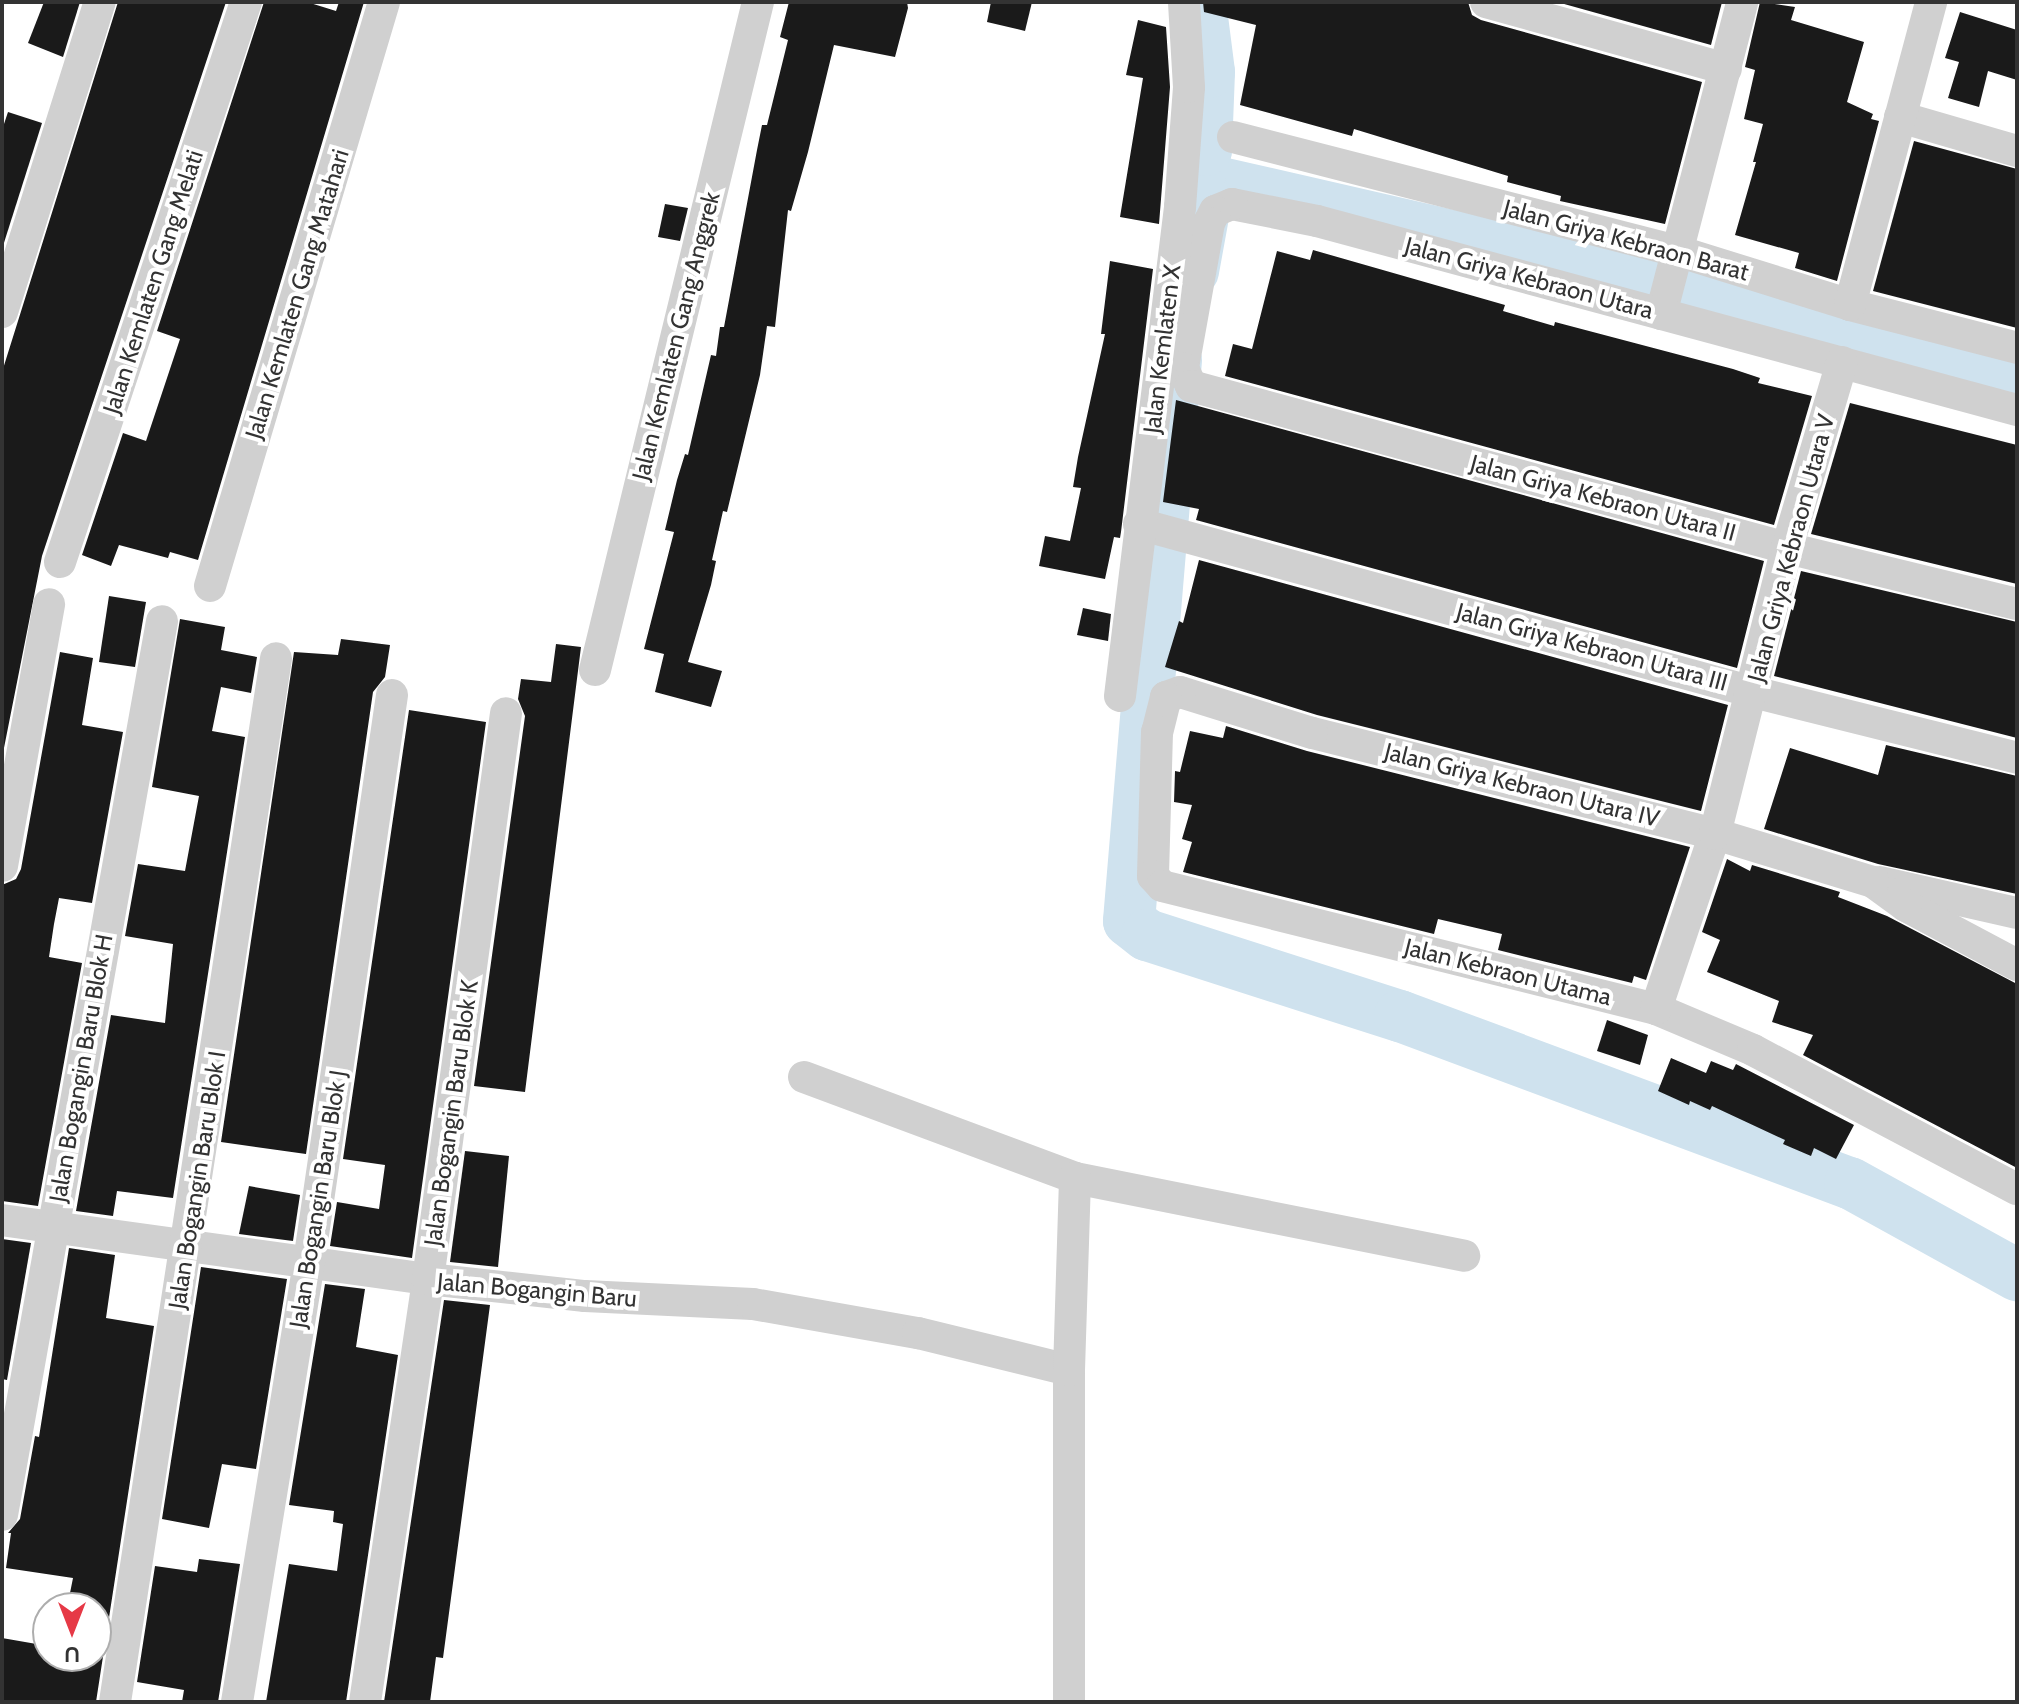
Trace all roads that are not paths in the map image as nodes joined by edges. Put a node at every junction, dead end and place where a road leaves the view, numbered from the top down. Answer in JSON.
{"nodes":[{"id":1,"x":100,"y":2,"type":"edge"},
{"id":2,"x":246,"y":2,"type":"edge"},
{"id":3,"x":384,"y":2,"type":"edge"},
{"id":4,"x":758,"y":2,"type":"edge"},
{"id":5,"x":1184,"y":2,"type":"edge"},
{"id":6,"x":1486,"y":2,"type":"edge"},
{"id":7,"x":1742,"y":2,"type":"edge"},
{"id":8,"x":1931,"y":2,"type":"edge"},
{"id":9,"x":1726,"y":69,"type":"junction"},
{"id":10,"x":1900,"y":117,"type":"junction"},
{"id":11,"x":1233,"y":137,"type":"dead end"},
{"id":12,"x":2017,"y":151,"type":"edge"},
{"id":13,"x":1675,"y":259,"type":"junction"},
{"id":14,"x":1850,"y":305,"type":"junction"},
{"id":15,"x":1663,"y":308,"type":"junction"},
{"id":16,"x":2,"y":312,"type":"edge"},
{"id":17,"x":2017,"y":348,"type":"edge"},
{"id":18,"x":1842,"y":362,"type":"junction"},
{"id":19,"x":1191,"y":386,"type":"joint"},
{"id":20,"x":2017,"y":410,"type":"edge"},
{"id":21,"x":1154,"y":527,"type":"junction"},
{"id":22,"x":1787,"y":548,"type":"junction"},
{"id":23,"x":60,"y":562,"type":"dead end"},
{"id":24,"x":210,"y":586,"type":"dead end"},
{"id":25,"x":49,"y":604,"type":"dead end"},
{"id":26,"x":2017,"y":604,"type":"edge"},
{"id":27,"x":162,"y":621,"type":"dead end"},
{"id":28,"x":276,"y":658,"type":"dead end"},
{"id":29,"x":595,"y":670,"type":"dead end"},
{"id":30,"x":1753,"y":692,"type":"junction"},
{"id":31,"x":1170,"y":694,"type":"joint"},
{"id":32,"x":392,"y":695,"type":"dead end"},
{"id":33,"x":1120,"y":696,"type":"dead end"},
{"id":34,"x":506,"y":713,"type":"dead end"},
{"id":35,"x":2017,"y":758,"type":"edge"},
{"id":36,"x":1715,"y":834,"type":"junction"},
{"id":37,"x":2,"y":866,"type":"edge"},
{"id":38,"x":1873,"y":882,"type":"junction"},
{"id":39,"x":2017,"y":913,"type":"edge"},
{"id":40,"x":2017,"y":965,"type":"edge"},
{"id":41,"x":1656,"y":1009,"type":"junction"},
{"id":42,"x":804,"y":1077,"type":"dead end"},
{"id":43,"x":1075,"y":1178,"type":"junction"},
{"id":44,"x":2017,"y":1189,"type":"edge"},
{"id":45,"x":2,"y":1220,"type":"edge"},
{"id":46,"x":53,"y":1226,"type":"junction"},
{"id":47,"x":186,"y":1243,"type":"junction"},
{"id":48,"x":1464,"y":1256,"type":"dead end"},
{"id":49,"x":309,"y":1262,"type":"junction"},
{"id":50,"x":428,"y":1279,"type":"junction"},
{"id":51,"x":1069,"y":1370,"type":"junction"},
{"id":52,"x":2,"y":1515,"type":"edge"},
{"id":53,"x":115,"y":1702,"type":"edge"},
{"id":54,"x":237,"y":1702,"type":"edge"},
{"id":55,"x":365,"y":1702,"type":"edge"},
{"id":56,"x":1069,"y":1702,"type":"edge"}],
"edges":[{"from":1,"to":16,"type":"street"},
{"from":2,"to":23,"type":"street","name":"Jalan Kemlaten Gang Melati"},
{"from":3,"to":24,"type":"street","name":"Jalan Kemlaten Gang Matahari"},
{"from":4,"to":29,"type":"street","name":"Jalan Kemlaten Gang Anggrek"},
{"from":5,"to":21,"type":"street","name":"Jalan Kemlaten X"},
{"from":6,"to":9,"type":"street"},
{"from":7,"to":9,"type":"street"},
{"from":8,"to":10,"type":"street"},
{"from":9,"to":13,"type":"street"},
{"from":10,"to":12,"type":"street"},
{"from":10,"to":14,"type":"street"},
{"from":11,"to":13,"type":"street","name":"Jalan Griya Kebraon Barat"},
{"from":13,"to":14,"type":"street","name":"Jalan Griya Kebraon Barat"},
{"from":13,"to":15,"type":"street"},
{"from":14,"to":17,"type":"street","name":"Jalan Griya Kebraon Barat"},
{"from":15,"to":18,"type":"street","name":"Jalan Griya Kebraon Utara"},
{"from":15,"to":19,"type":"street","name":"Jalan Griya Kebraon Utara"},
{"from":18,"to":20,"type":"street","name":"Jalan Griya Kebraon Utara"},
{"from":18,"to":22,"type":"street","name":"Jalan Griya Kebraon Utara V"},
{"from":19,"to":22,"type":"street","name":"Jalan Griya Kebraon Utara II"},
{"from":21,"to":30,"type":"street","name":"Jalan Griya Kebraon Utara III"},
{"from":21,"to":33,"type":"street","name":"Jalan Kemlaten X"},
{"from":22,"to":26,"type":"street","name":"Jalan Griya Kebraon Utara II"},
{"from":22,"to":30,"type":"street","name":"Jalan Griya Kebraon Utara V"},
{"from":25,"to":37,"type":"street"},
{"from":27,"to":46,"type":"street","name":"Jalan Bogangin Baru Blok H"},
{"from":28,"to":47,"type":"street","name":"Jalan Bogangin Baru Blok I"},
{"from":30,"to":35,"type":"street","name":"Jalan Griya Kebraon Utara III"},
{"from":30,"to":36,"type":"street","name":"Jalan Griya Kebraon Utara V"},
{"from":31,"to":36,"type":"street","name":"Jalan Griya Kebraon Utara IV"},
{"from":31,"to":41,"type":"street","name":"Jalan Kebraon Utama"},
{"from":32,"to":49,"type":"street","name":"Jalan Bogangin Baru Blok J"},
{"from":34,"to":50,"type":"street","name":"Jalan Bogangin Baru Blok K"},
{"from":36,"to":38,"type":"street","name":"Jalan Griya Kebraon Utara IV"},
{"from":36,"to":41,"type":"street","name":"Jalan Griya Kebraon Utara V"},
{"from":38,"to":39,"type":"street","name":"Jalan Griya Kebraon Utara IV"},
{"from":38,"to":40,"type":"street","name":"Jalan Griya Kebraon Utara IV"},
{"from":41,"to":44,"type":"street","name":"Jalan Kebraon Utama"},
{"from":42,"to":43,"type":"street"},
{"from":43,"to":48,"type":"street"},
{"from":43,"to":51,"type":"street"},
{"from":45,"to":46,"type":"street","name":"Jalan Bogangin Baru"},
{"from":46,"to":47,"type":"street","name":"Jalan Bogangin Baru"},
{"from":46,"to":52,"type":"street","name":"Jalan Bogangin Baru Blok H"},
{"from":47,"to":49,"type":"street","name":"Jalan Bogangin Baru"},
{"from":47,"to":53,"type":"street","name":"Jalan Bogangin Baru Blok I"},
{"from":49,"to":50,"type":"street","name":"Jalan Bogangin Baru"},
{"from":49,"to":54,"type":"street","name":"Jalan Bogangin Baru Blok J"},
{"from":50,"to":51,"type":"street","name":"Jalan Bogangin Baru"},
{"from":50,"to":55,"type":"street","name":"Jalan Bogangin Baru Blok K"},
{"from":51,"to":56,"type":"street"}]}
